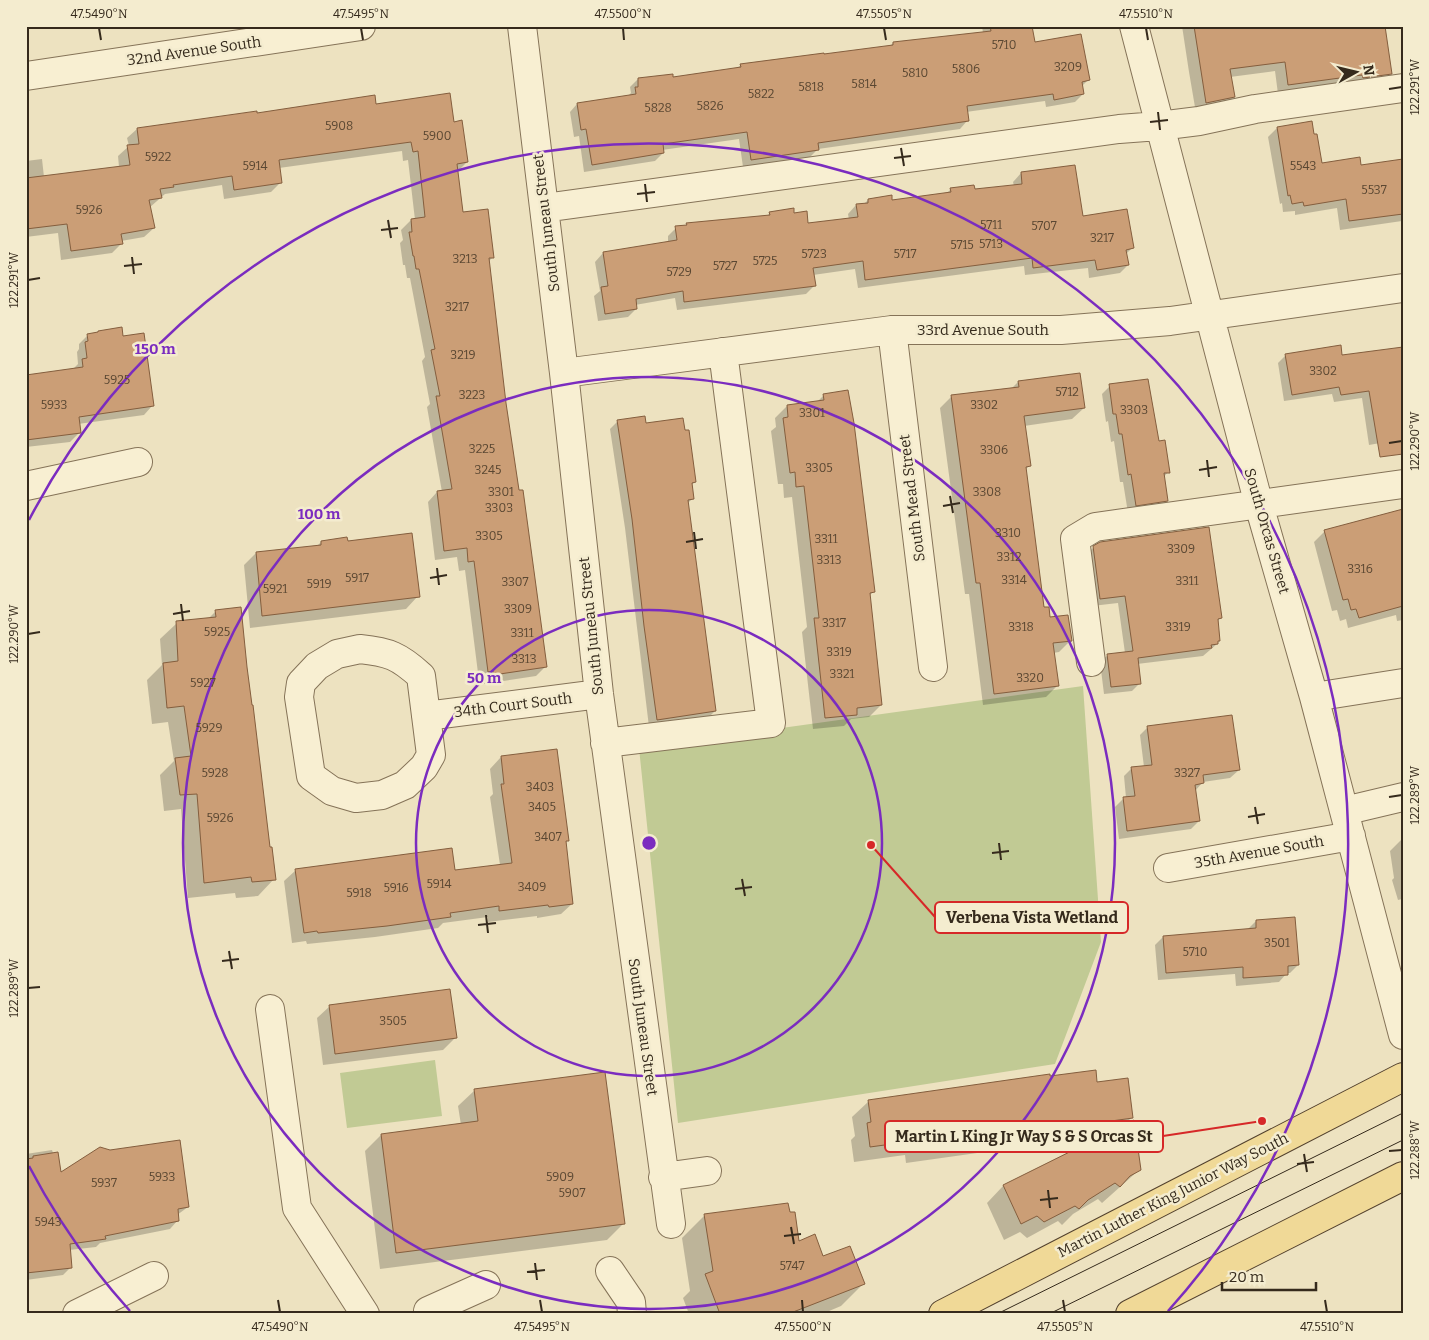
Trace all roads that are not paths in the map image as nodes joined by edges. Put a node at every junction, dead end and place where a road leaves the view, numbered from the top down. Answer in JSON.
{"nodes":[{"id":1,"x":361,"y":26,"type":"edge"},
{"id":2,"x":522,"y":26,"type":"edge"},
{"id":3,"x":1134,"y":26,"type":"edge"},
{"id":4,"x":26,"y":76,"type":"edge"},
{"id":5,"x":1403,"y":88,"type":"edge"},
{"id":6,"x":1159,"y":126,"type":"junction"},
{"id":7,"x":544,"y":208,"type":"junction"},
{"id":8,"x":1403,"y":288,"type":"edge"},
{"id":9,"x":1209,"y":316,"type":"junction"},
{"id":10,"x":892,"y":330,"type":"junction"},
{"id":11,"x":723,"y":352,"type":"junction"},
{"id":12,"x":564,"y":373,"type":"junction"},
{"id":13,"x":138,"y":462,"type":"dead end"},
{"id":14,"x":1403,"y":484,"type":"edge"},
{"id":15,"x":26,"y":486,"type":"edge"},
{"id":16,"x":1258,"y":505,"type":"junction"},
{"id":17,"x":1091,"y":662,"type":"dead end"},
{"id":18,"x":933,"y":667,"type":"dead end"},
{"id":19,"x":1403,"y":683,"type":"edge"},
{"id":20,"x":599,"y":694,"type":"junction"},
{"id":21,"x":1314,"y":697,"type":"junction"},
{"id":22,"x":426,"y":716,"type":"junction"},
{"id":23,"x":605,"y":743,"type":"junction"},
{"id":24,"x":1403,"y":797,"type":"edge"},
{"id":25,"x":1347,"y":823,"type":"junction"},
{"id":26,"x":1168,"y":868,"type":"dead end"},
{"id":27,"x":270,"y":1008,"type":"dead end"},
{"id":28,"x":1403,"y":1035,"type":"edge"},
{"id":29,"x":1403,"y":1077,"type":"edge"},
{"id":30,"x":706,"y":1171,"type":"dead end"},
{"id":31,"x":1403,"y":1176,"type":"edge"},
{"id":32,"x":663,"y":1177,"type":"junction"},
{"id":33,"x":670,"y":1224,"type":"dead end"},
{"id":34,"x":610,"y":1271,"type":"dead end"},
{"id":35,"x":154,"y":1276,"type":"dead end"},
{"id":36,"x":486,"y":1285,"type":"dead end"},
{"id":37,"x":1140,"y":1312,"type":"edge"},
{"id":38,"x":427,"y":1313,"type":"edge"},
{"id":39,"x":77,"y":1314,"type":"edge"},
{"id":40,"x":365,"y":1314,"type":"edge"},
{"id":41,"x":632,"y":1314,"type":"edge"},
{"id":42,"x":944,"y":1314,"type":"edge"}],
"edges":[{"from":1,"to":4,"type":"street","name":"32nd Avenue South"},
{"from":2,"to":7,"type":"street","name":"South Juneau Street"},
{"from":3,"to":6,"type":"street","name":"South Orcas Street"},
{"from":5,"to":6,"type":"street"},
{"from":6,"to":7,"type":"street"},
{"from":6,"to":9,"type":"street","name":"South Orcas Street"},
{"from":7,"to":12,"type":"street","name":"South Juneau Street"},
{"from":8,"to":9,"type":"street","name":"33rd Avenue South"},
{"from":9,"to":10,"type":"street","name":"33rd Avenue South"},
{"from":9,"to":16,"type":"street","name":"South Orcas Street"},
{"from":10,"to":11,"type":"street","name":"33rd Avenue South"},
{"from":10,"to":18,"type":"street","name":"South Mead Street"},
{"from":11,"to":12,"type":"street","name":"33rd Avenue South"},
{"from":11,"to":23,"type":"street"},
{"from":12,"to":20,"type":"street","name":"South Juneau Street"},
{"from":13,"to":15,"type":"street"},
{"from":14,"to":16,"type":"street"},
{"from":16,"to":17,"type":"street"},
{"from":16,"to":21,"type":"street","name":"South Orcas Street"},
{"from":19,"to":21,"type":"street"},
{"from":20,"to":22,"type":"street","name":"34th Court South"},
{"from":20,"to":23,"type":"street","name":"South Juneau Street"},
{"from":21,"to":25,"type":"street","name":"South Orcas Street"},
{"from":22,"to":22,"type":"street"},
{"from":23,"to":32,"type":"street","name":"South Juneau Street"},
{"from":24,"to":25,"type":"street","name":"35th Avenue South"},
{"from":25,"to":26,"type":"street","name":"35th Avenue South"},
{"from":25,"to":28,"type":"street","name":"South Orcas Street"},
{"from":27,"to":40,"type":"street"},
{"from":29,"to":42,"type":"main road","name":"Martin Luther King Junior Way South"},
{"from":30,"to":32,"type":"street"},
{"from":31,"to":37,"type":"main road"},
{"from":32,"to":33,"type":"street","name":"South Juneau Street"},
{"from":34,"to":41,"type":"street"},
{"from":35,"to":39,"type":"street"},
{"from":36,"to":38,"type":"street"}]}
